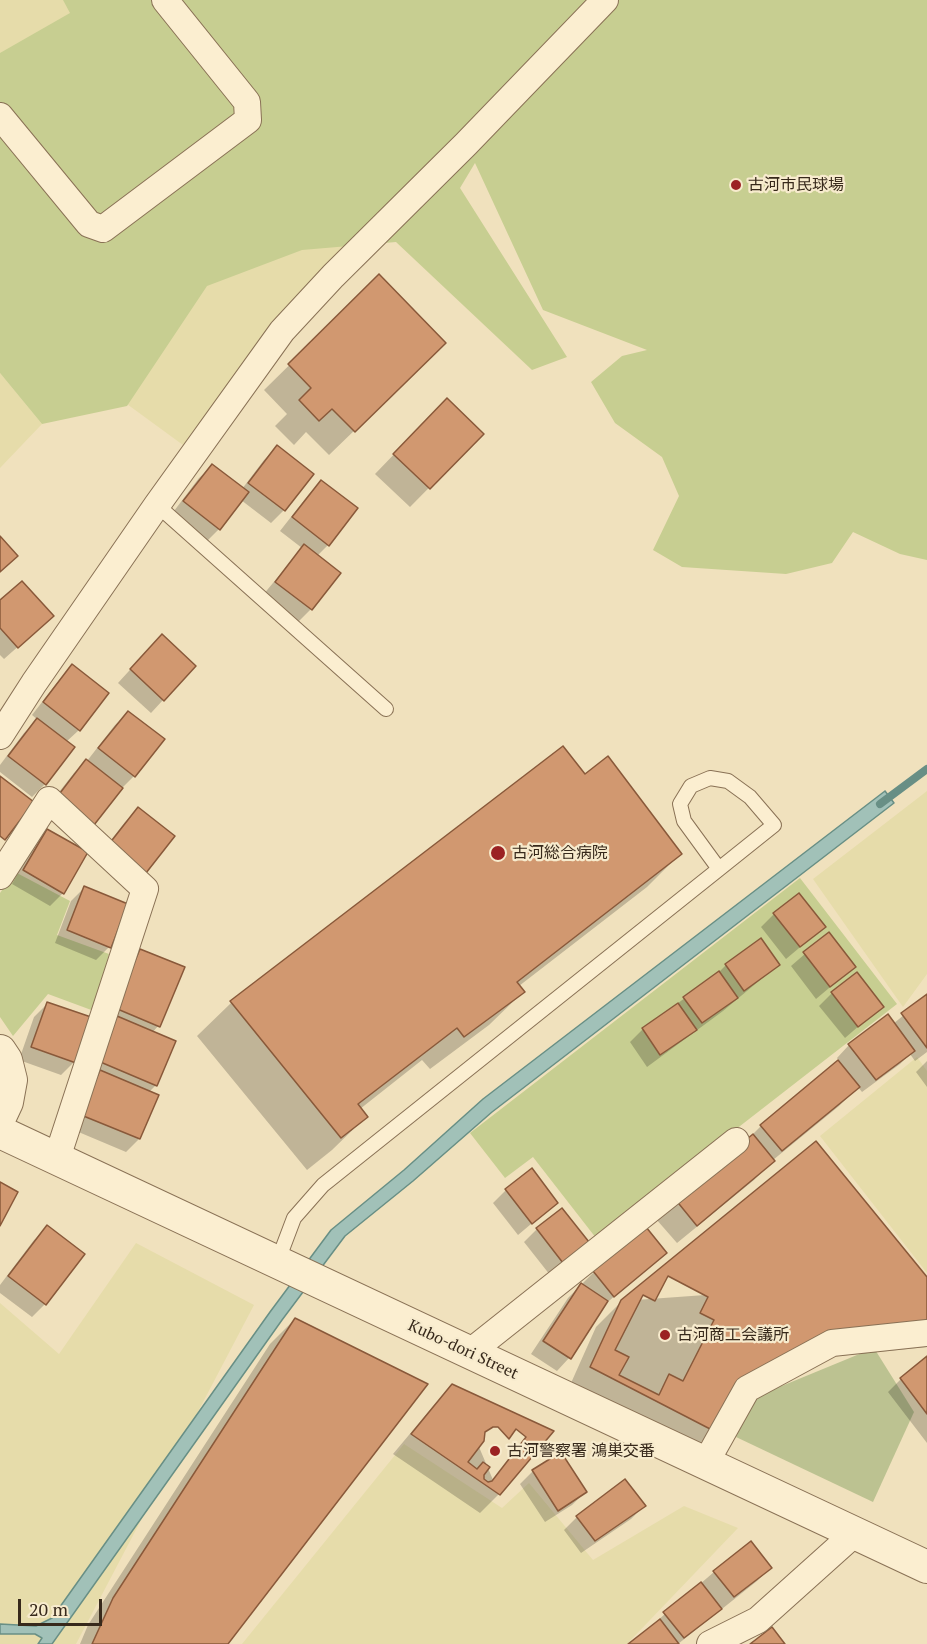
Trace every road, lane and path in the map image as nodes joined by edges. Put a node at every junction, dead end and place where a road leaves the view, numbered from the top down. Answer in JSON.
{"nodes":[{"id":1,"x":165,"y":0,"type":"edge"},
{"id":2,"x":605,"y":0,"type":"edge"},
{"id":3,"x":0,"y":116,"type":"edge"},
{"id":4,"x":158,"y":505,"type":"junction"},
{"id":5,"x":387,"y":709,"type":"dead end"},
{"id":6,"x":0,"y":736,"type":"edge"},
{"id":7,"x":719,"y":869,"type":"junction"},
{"id":8,"x":0,"y":876,"type":"edge"},
{"id":9,"x":0,"y":1051,"type":"edge"},
{"id":10,"x":0,"y":1117,"type":"edge"},
{"id":11,"x":0,"y":1132,"type":"edge"},
{"id":12,"x":736,"y":1141,"type":"dead end"},
{"id":13,"x":57,"y":1158,"type":"junction"},
{"id":14,"x":277,"y":1263,"type":"junction"},
{"id":15,"x":927,"y":1333,"type":"edge"},
{"id":16,"x":469,"y":1353,"type":"junction"},
{"id":17,"x":705,"y":1464,"type":"junction"},
{"id":18,"x":855,"y":1533,"type":"junction"},
{"id":19,"x":927,"y":1567,"type":"edge"},
{"id":20,"x":710,"y":1644,"type":"edge"}],
"edges":[{"from":1,"to":3,"type":"street"},
{"from":2,"to":4,"type":"street"},
{"from":4,"to":5,"type":"lane"},
{"from":4,"to":6,"type":"street"},
{"from":7,"to":7,"type":"lane"},
{"from":7,"to":14,"type":"lane"},
{"from":8,"to":13,"type":"street"},
{"from":9,"to":10,"type":"street"},
{"from":11,"to":13,"type":"street","name":"Kubo-dori Street"},
{"from":12,"to":16,"type":"street"},
{"from":13,"to":14,"type":"street","name":"Kubo-dori Street"},
{"from":14,"to":16,"type":"street","name":"Kubo-dori Street"},
{"from":15,"to":17,"type":"street"},
{"from":16,"to":17,"type":"street","name":"Kubo-dori Street"},
{"from":17,"to":18,"type":"street","name":"Kubo-dori Street"},
{"from":18,"to":19,"type":"street","name":"Kubo-dori Street"},
{"from":18,"to":20,"type":"street"}]}
